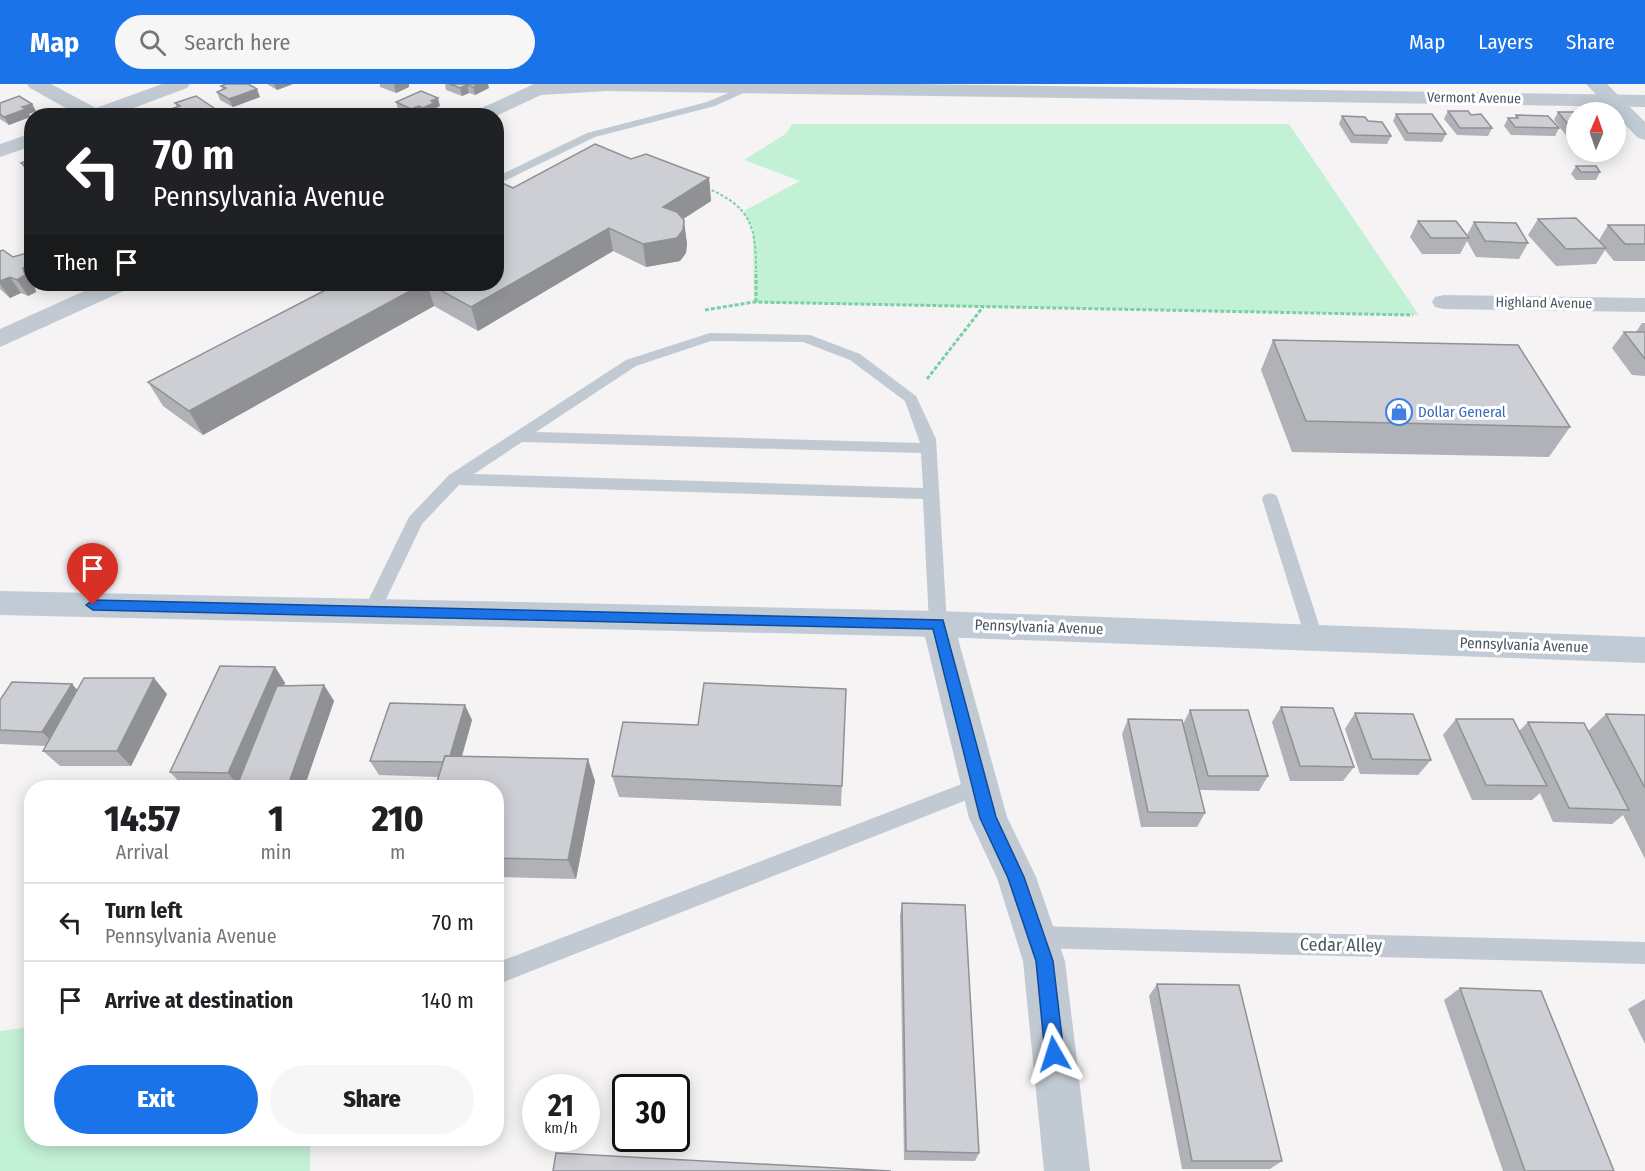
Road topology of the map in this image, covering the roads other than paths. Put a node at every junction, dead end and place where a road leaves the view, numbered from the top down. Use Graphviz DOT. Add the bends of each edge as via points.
graph roads {
  1 [pos="37,84"];
  2 [pos="180,84"];
  3 [pos="1596,84"];
  4 [pos="530,87"];
  5 [pos="748,87"];
  6 [pos="1612,100"];
  7 [pos="1645,101"];
  8 [pos="80,108"];
  9 [pos="113,108"];
  10 [pos="494,108"];
  11 [pos="1645,134"];
  12 [pos="24,142"];
  13 [pos="0,151"];
  14 [pos="504,178"];
  15 [pos="104,291"];
  16 [pos="1444,302"];
  17 [pos="1645,305"];
  18 [pos="0,339"];
  19 [pos="517,437"];
  20 [pos="928,448"];
  21 [pos="455,479"];
  22 [pos="931,494"];
  23 [pos="1270,499"];
  24 [pos="0,603"];
  25 [pos="372,611"];
  26 [pos="938,624"];
  27 [pos="1314,637"];
  28 [pos="1645,650"];
  29 [pos="980,786"];
  30 [pos="1037,937"];
  31 [pos="1645,952"];
  32 [pos="504,971"];
  33 [pos="1068,1171"];
  1 -- 8 [label="street"];
  2 -- 9 [label="street"];
  3 -- 6 [label="street"];
  4 -- 5 [label="street, Vermont Avenue"];
  4 -- 10 [label="street, Vermont Avenue"];
  5 -- 6 [label="street, Vermont Avenue"];
  5 -- 14 [label="lane" via="711,104 591,135"];
  6 -- 7 [label="street, Vermont Avenue"];
  6 -- 11 [label="street"];
  12 -- 13 [label="street"];
  15 -- 18 [label="street"];
  16 -- 17 [label="street, Highland Avenue"];
  19 -- 20 [label="lane"];
  19 -- 20 [label="lane" via="631,363 710,337 805,338 855,357 911,399"];
  19 -- 21 [label="lane"];
  20 -- 22 [label="lane"];
  21 -- 22 [label="lane"];
  21 -- 25 [label="lane" via="414,521"];
  22 -- 26 [label="lane"];
  23 -- 27 [label="lane"];
  24 -- 25 [label="street, Pennsylvania Avenue"];
  25 -- 26 [label="street, Pennsylvania Avenue"];
  26 -- 27 [label="street, Pennsylvania Avenue"];
  26 -- 29 [label="street"];
  27 -- 28 [label="street, Pennsylvania Avenue"];
  29 -- 30 [label="street" via="988,818 1016,877"];
  29 -- 32 [label="lane"];
  30 -- 31 [label="lane, Cedar Alley"];
  30 -- 33 [label="street" via="1044,961"];
}
